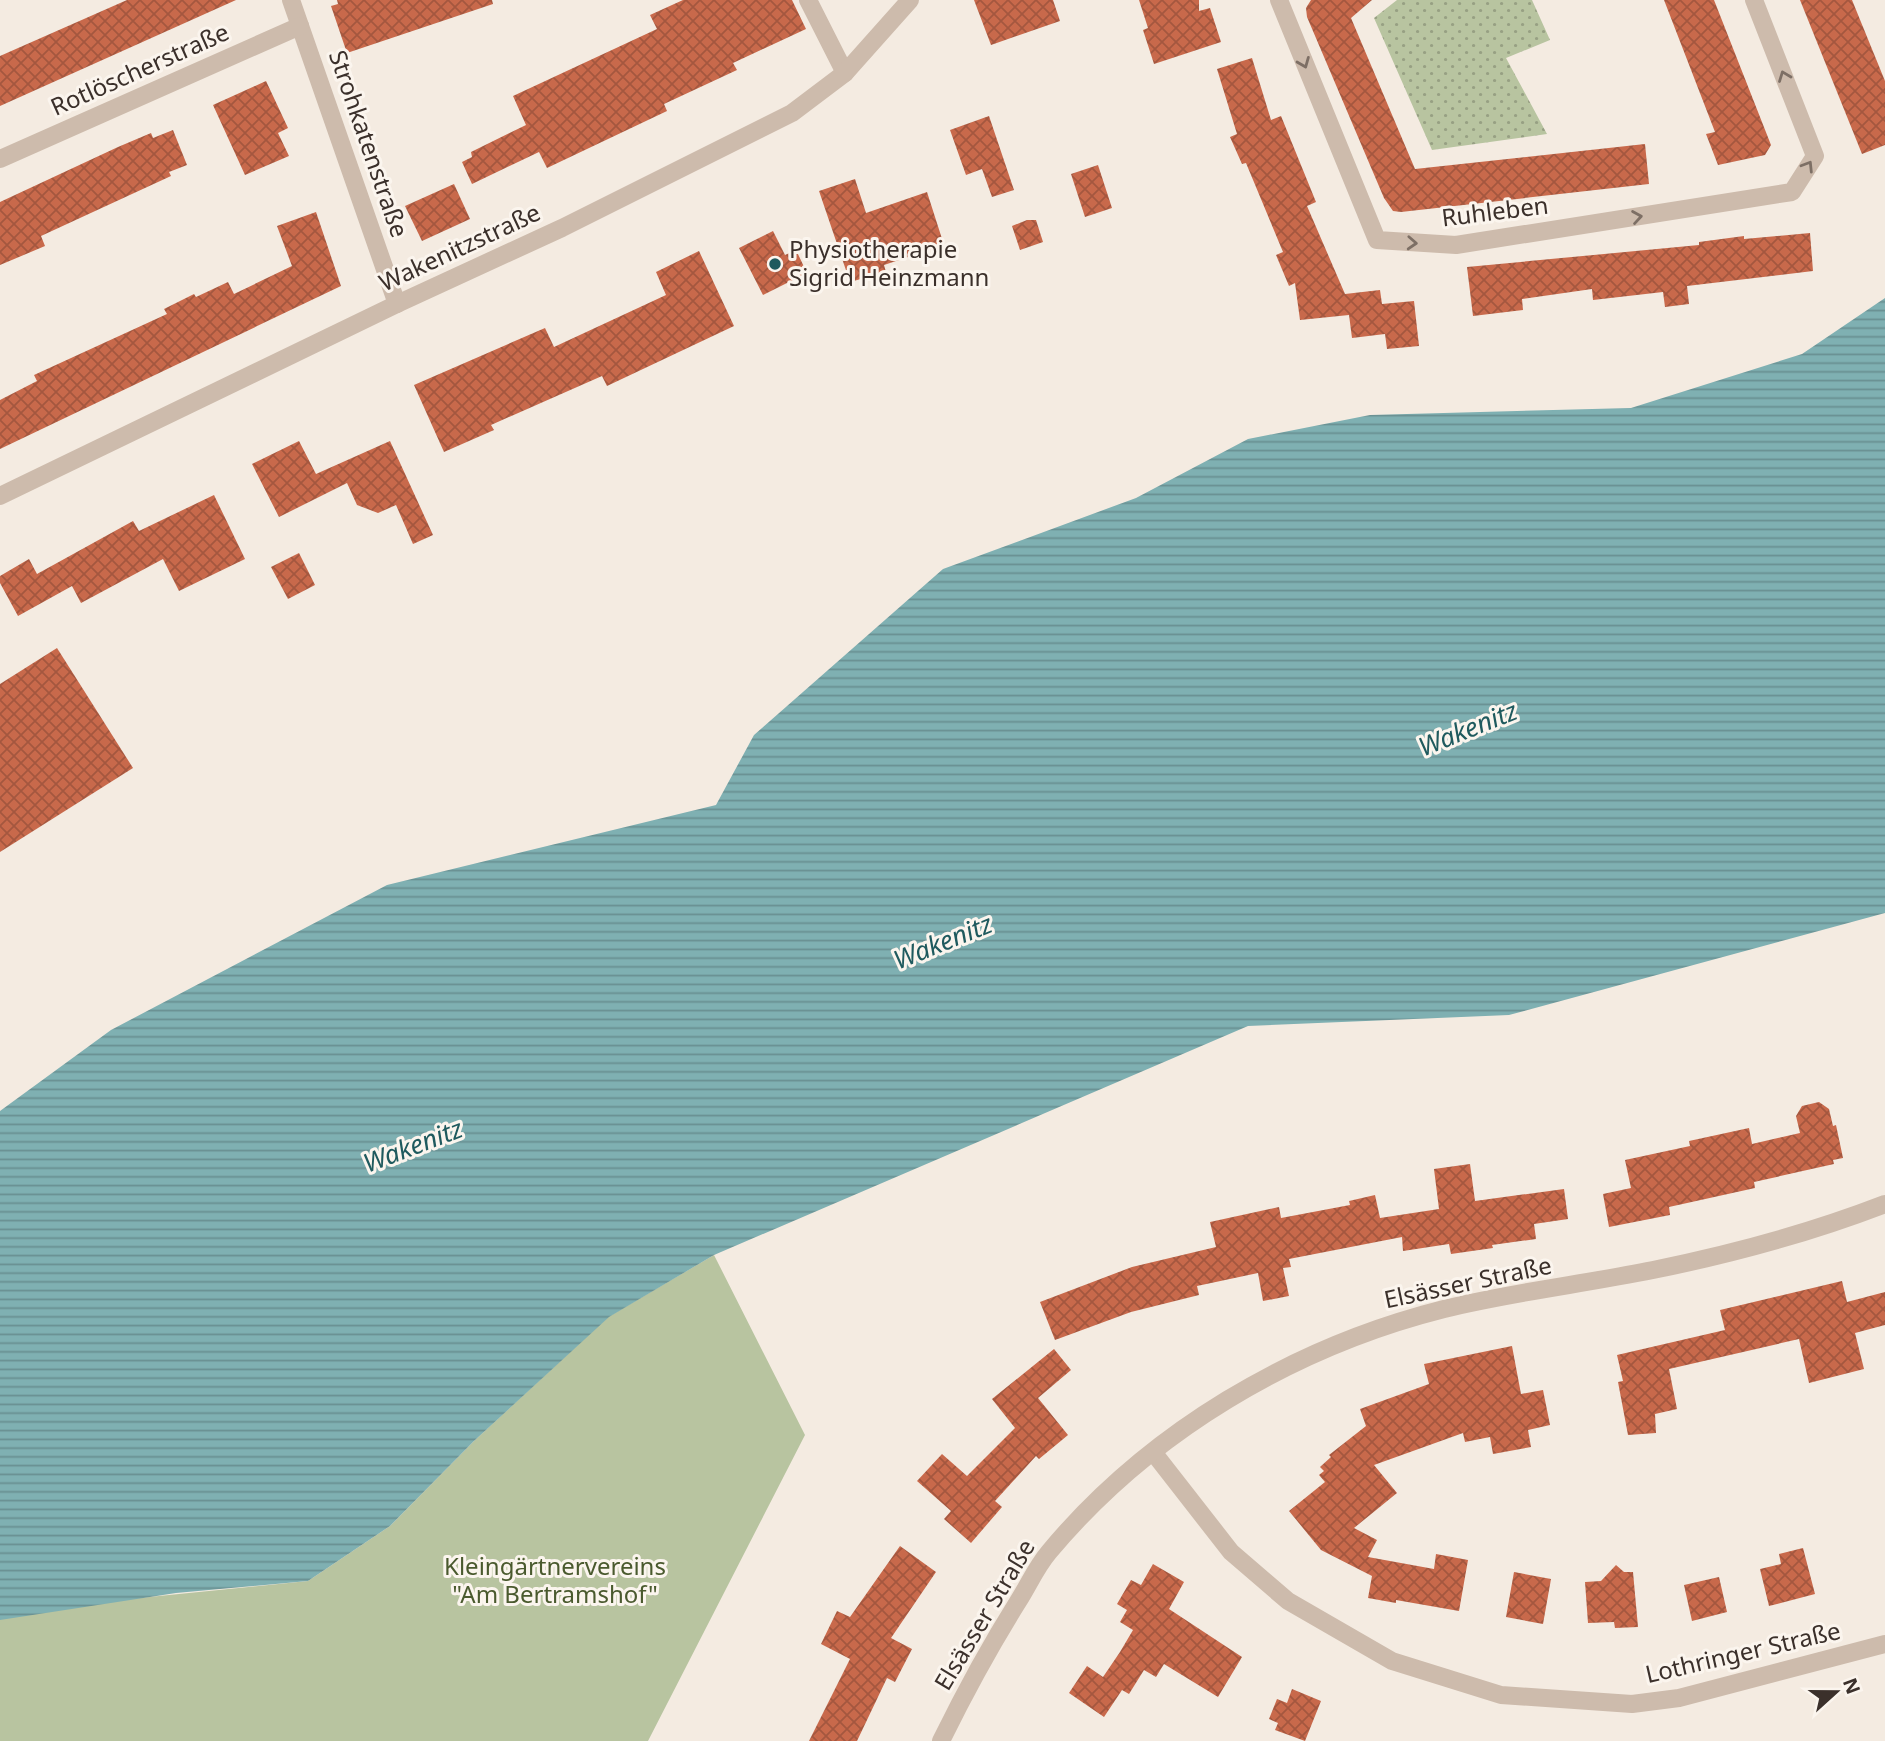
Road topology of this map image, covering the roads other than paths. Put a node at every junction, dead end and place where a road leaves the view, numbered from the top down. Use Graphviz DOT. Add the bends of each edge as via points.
graph roads {
  1 [pos="292,0"];
  2 [pos="808,0"];
  3 [pos="910,0"];
  4 [pos="1279,0"];
  5 [pos="1754,0"];
  6 [pos="300,26"];
  7 [pos="845,73"];
  8 [pos="0,159"];
  9 [pos="397,304"];
  10 [pos="0,496"];
  11 [pos="1885,1205"];
  12 [pos="1153,1452"];
  13 [pos="1885,1644"];
  14 [pos="941,1741"];
  1 -- 6 [label="street, Strohkatenstraße"];
  2 -- 7 [label="street"];
  3 -- 7 [label="street, Wakenitzstraße"];
  4 -- 5 [label="street, Ruhleben, one-way" via="1377,240 1456,245 1792,192 1815,156"];
  6 -- 8 [label="street, Rotlöscherstraße"];
  6 -- 9 [label="street, Strohkatenstraße"];
  7 -- 9 [label="street, Wakenitzstraße" via="792,113"];
  9 -- 10 [label="street, Wakenitzstraße"];
  11 -- 12 [label="street, Elsässer Straße" via="1753,1248 1446,1309 1379,1328 1248,1386"];
  12 -- 13 [label="street, Lothringer Straße" via="1231,1552 1288,1601 1392,1661 1501,1695 1632,1704 1679,1698"];
  12 -- 14 [label="street, Elsässer Straße" via="1103,1495 1048,1553 976,1669"];
}
